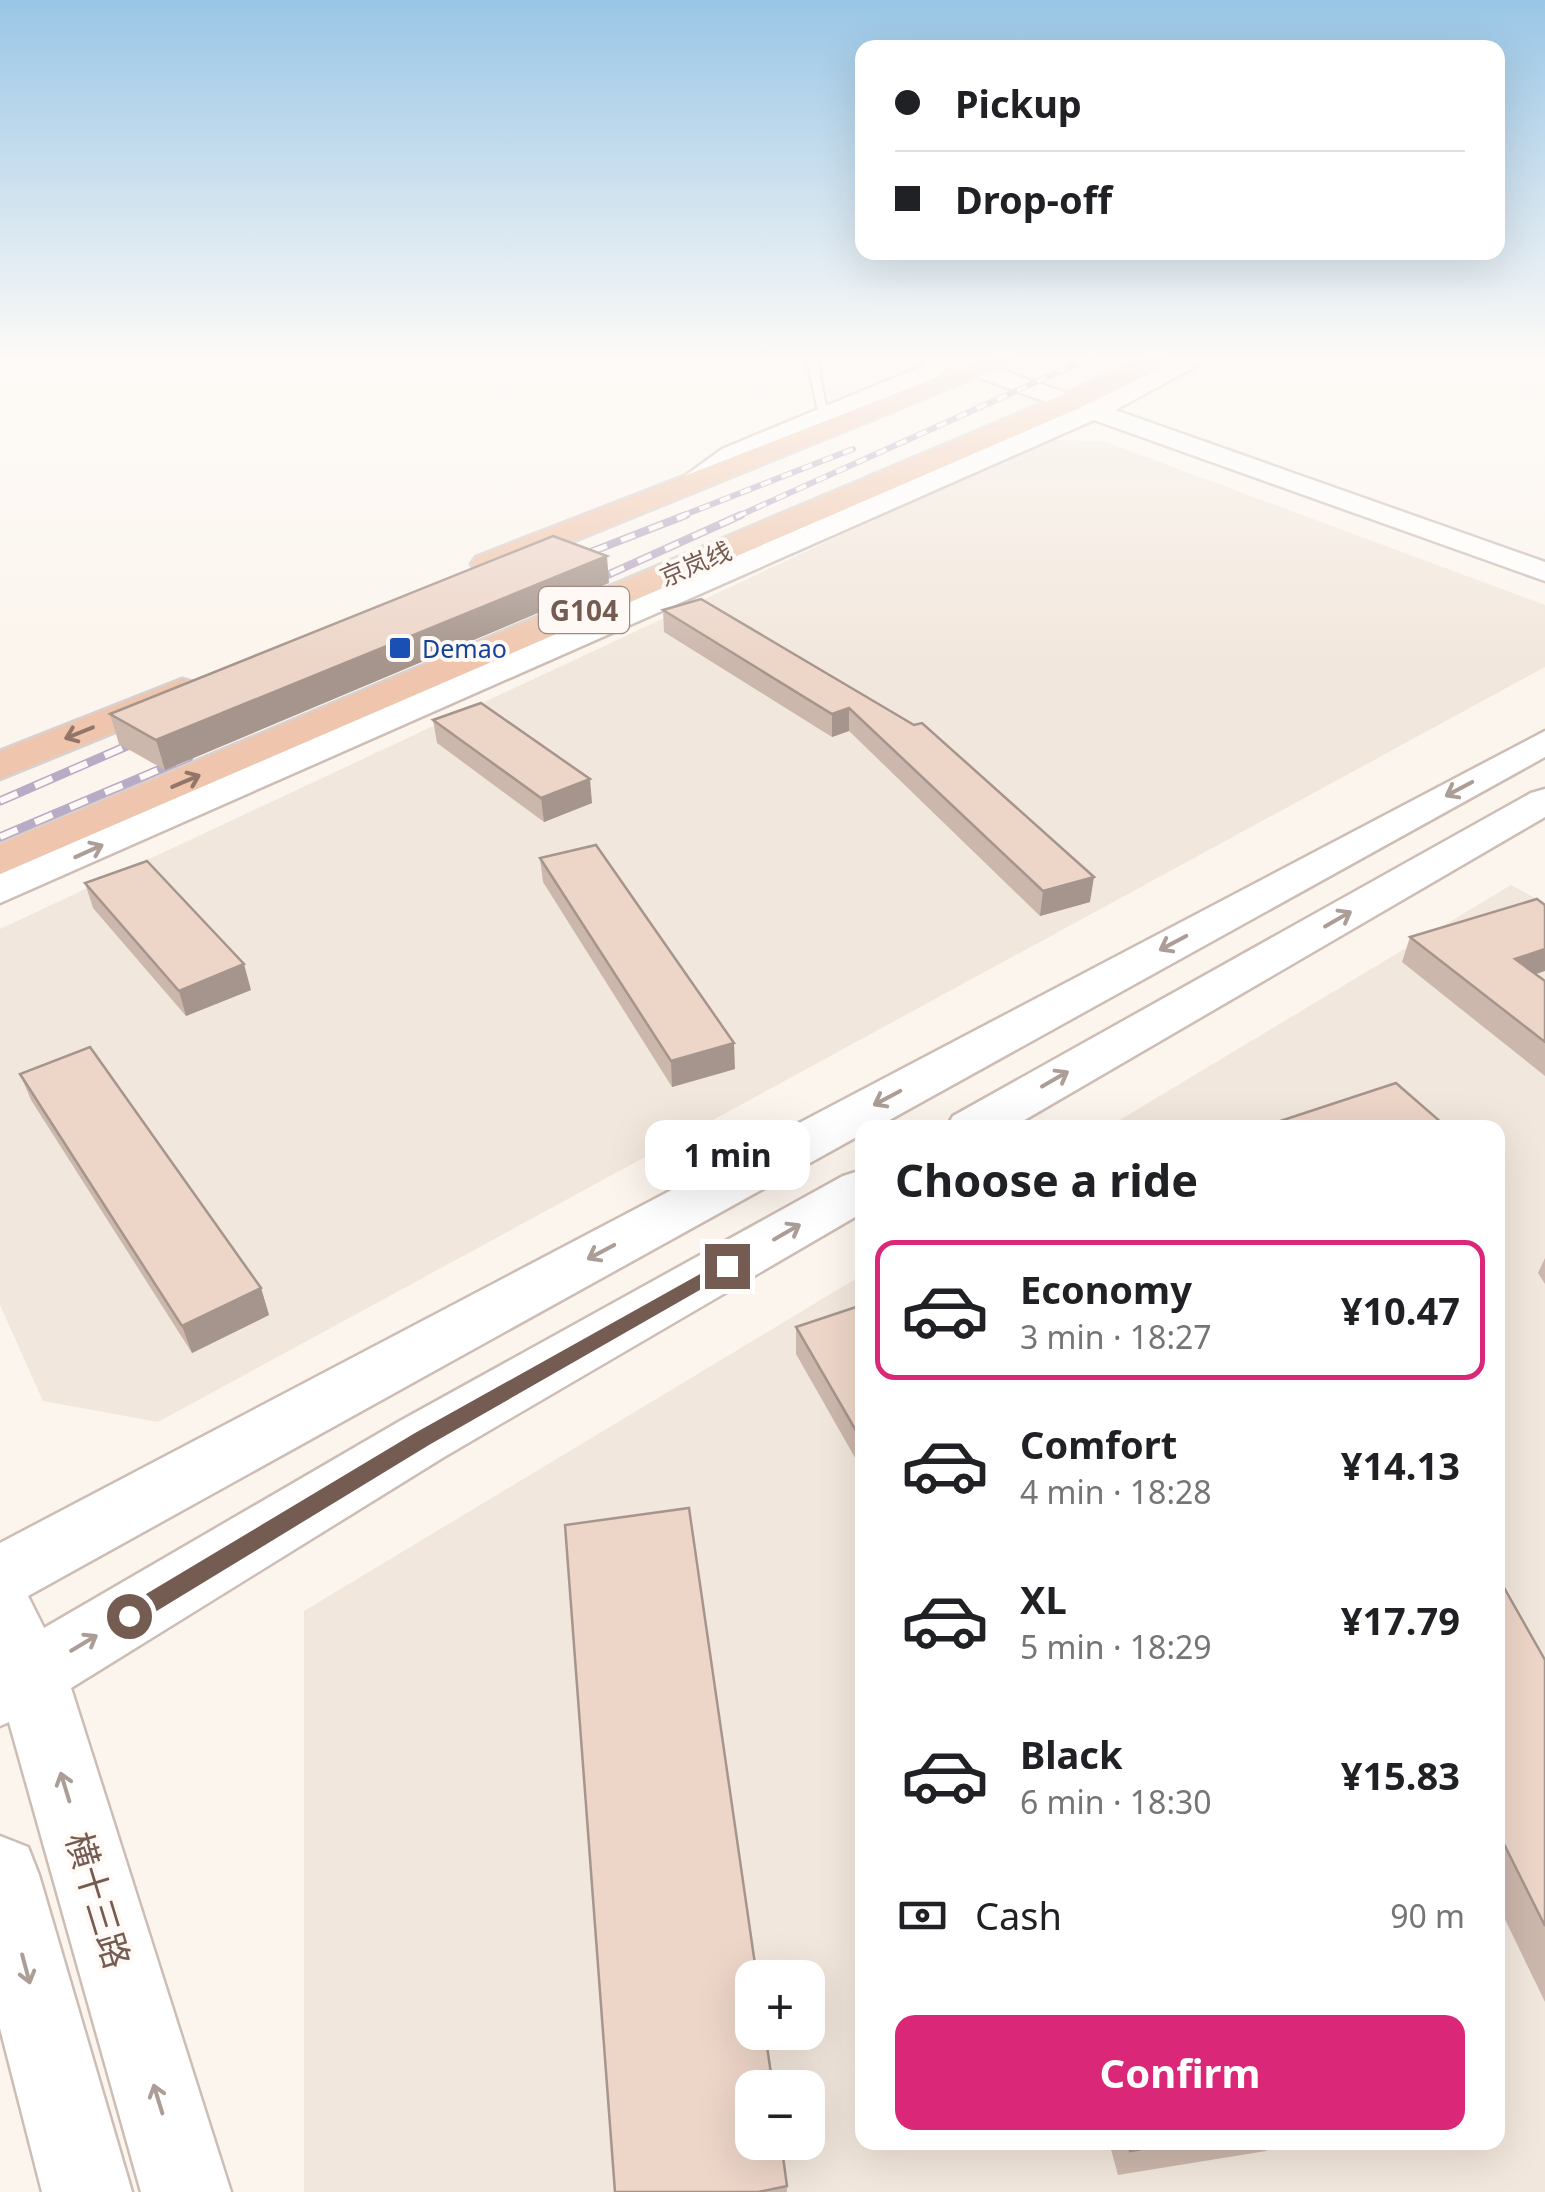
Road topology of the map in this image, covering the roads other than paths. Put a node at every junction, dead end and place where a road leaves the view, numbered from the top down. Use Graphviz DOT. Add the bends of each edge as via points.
graph roads {
  1 [pos="729,457"];
  2 [pos="755,457"];
  3 [pos="957,457"];
  4 [pos="966,457"];
  5 [pos="1247,457"];
  6 [pos="1269,457"];
  7 [pos="688,484"];
  8 [pos="1545,550"];
  9 [pos="1545,572"];
  10 [pos="461,576"];
  11 [pos="221,674"];
  12 [pos="1545,742"];
  13 [pos="0,766"];
  14 [pos="1545,801"];
  15 [pos="0,860"];
  16 [pos="0,890"];
  17 [pos="984,1120"];
  18 [pos="855,1193"];
  19 [pos="0,1577"];
  20 [pos="10,1660"];
  21 [pos="0,1876"];
  22 [pos="88,2192"];
  23 [pos="186,2192"];
  1 -- 7 [label="street"];
  2 -- 7 [label="highway, G104"];
  15 -- 3 [label="highway, 京岚线 / G104, one-way"];
  16 -- 4 [label="street, one-way"];
  5 -- 9 [label="street"];
  6 -- 8 [label="street"];
  7 -- 10 [label="highway, G104"];
  11 -- 13 [label="highway, one-way"];
  12 -- 19 [label="street, one-way"];
  17 -- 14 [label="street, one-way"];
  20 -- 18 [label="street, one-way" via="422,1439"];
  23 -- 20 [label="street, 横十三路, one-way"];
  21 -- 22 [label="street, one-way"];
}
